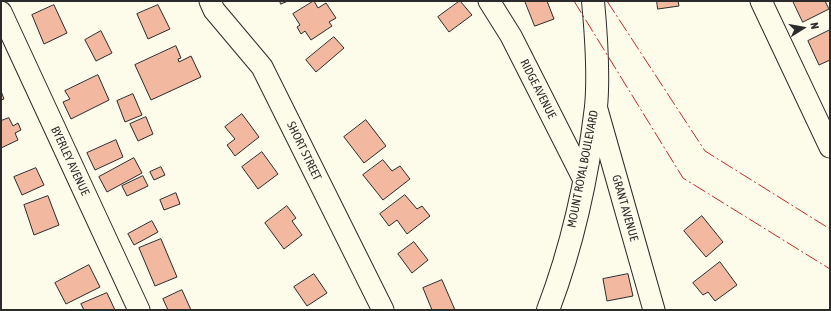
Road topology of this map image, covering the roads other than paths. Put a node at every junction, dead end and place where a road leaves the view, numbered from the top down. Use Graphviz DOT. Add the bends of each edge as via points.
graph roads {
  1 [pos="210,1"];
  2 [pos="489,1"];
  3 [pos="593,1"];
  4 [pos="761,1"];
  5 [pos="1,12"];
  6 [pos="596,106"];
  7 [pos="830,147"];
  8 [pos="584,180"];
  9 [pos="139,310"];
  10 [pos="382,310"];
  11 [pos="548,310"];
  12 [pos="654,310"];
  1 -- 10 [label="street, SHORT STREET" via="214,10 262,66"];
  2 -- 8 [label="street, RIDGE AVENUE" via="511,36"];
  3 -- 6 [label="main road, MOUNT ROYAL BOULEVARD" via="596,33"];
  4 -- 7 [label="street"];
  5 -- 9 [label="street, BYERLEY AVENUE"];
  6 -- 8 [label="main road, MOUNT ROYAL BOULEVARD"];
  6 -- 12 [label="street, GRANT AVENUE"];
  8 -- 11 [label="main road, MOUNT ROYAL BOULEVARD"];
}
